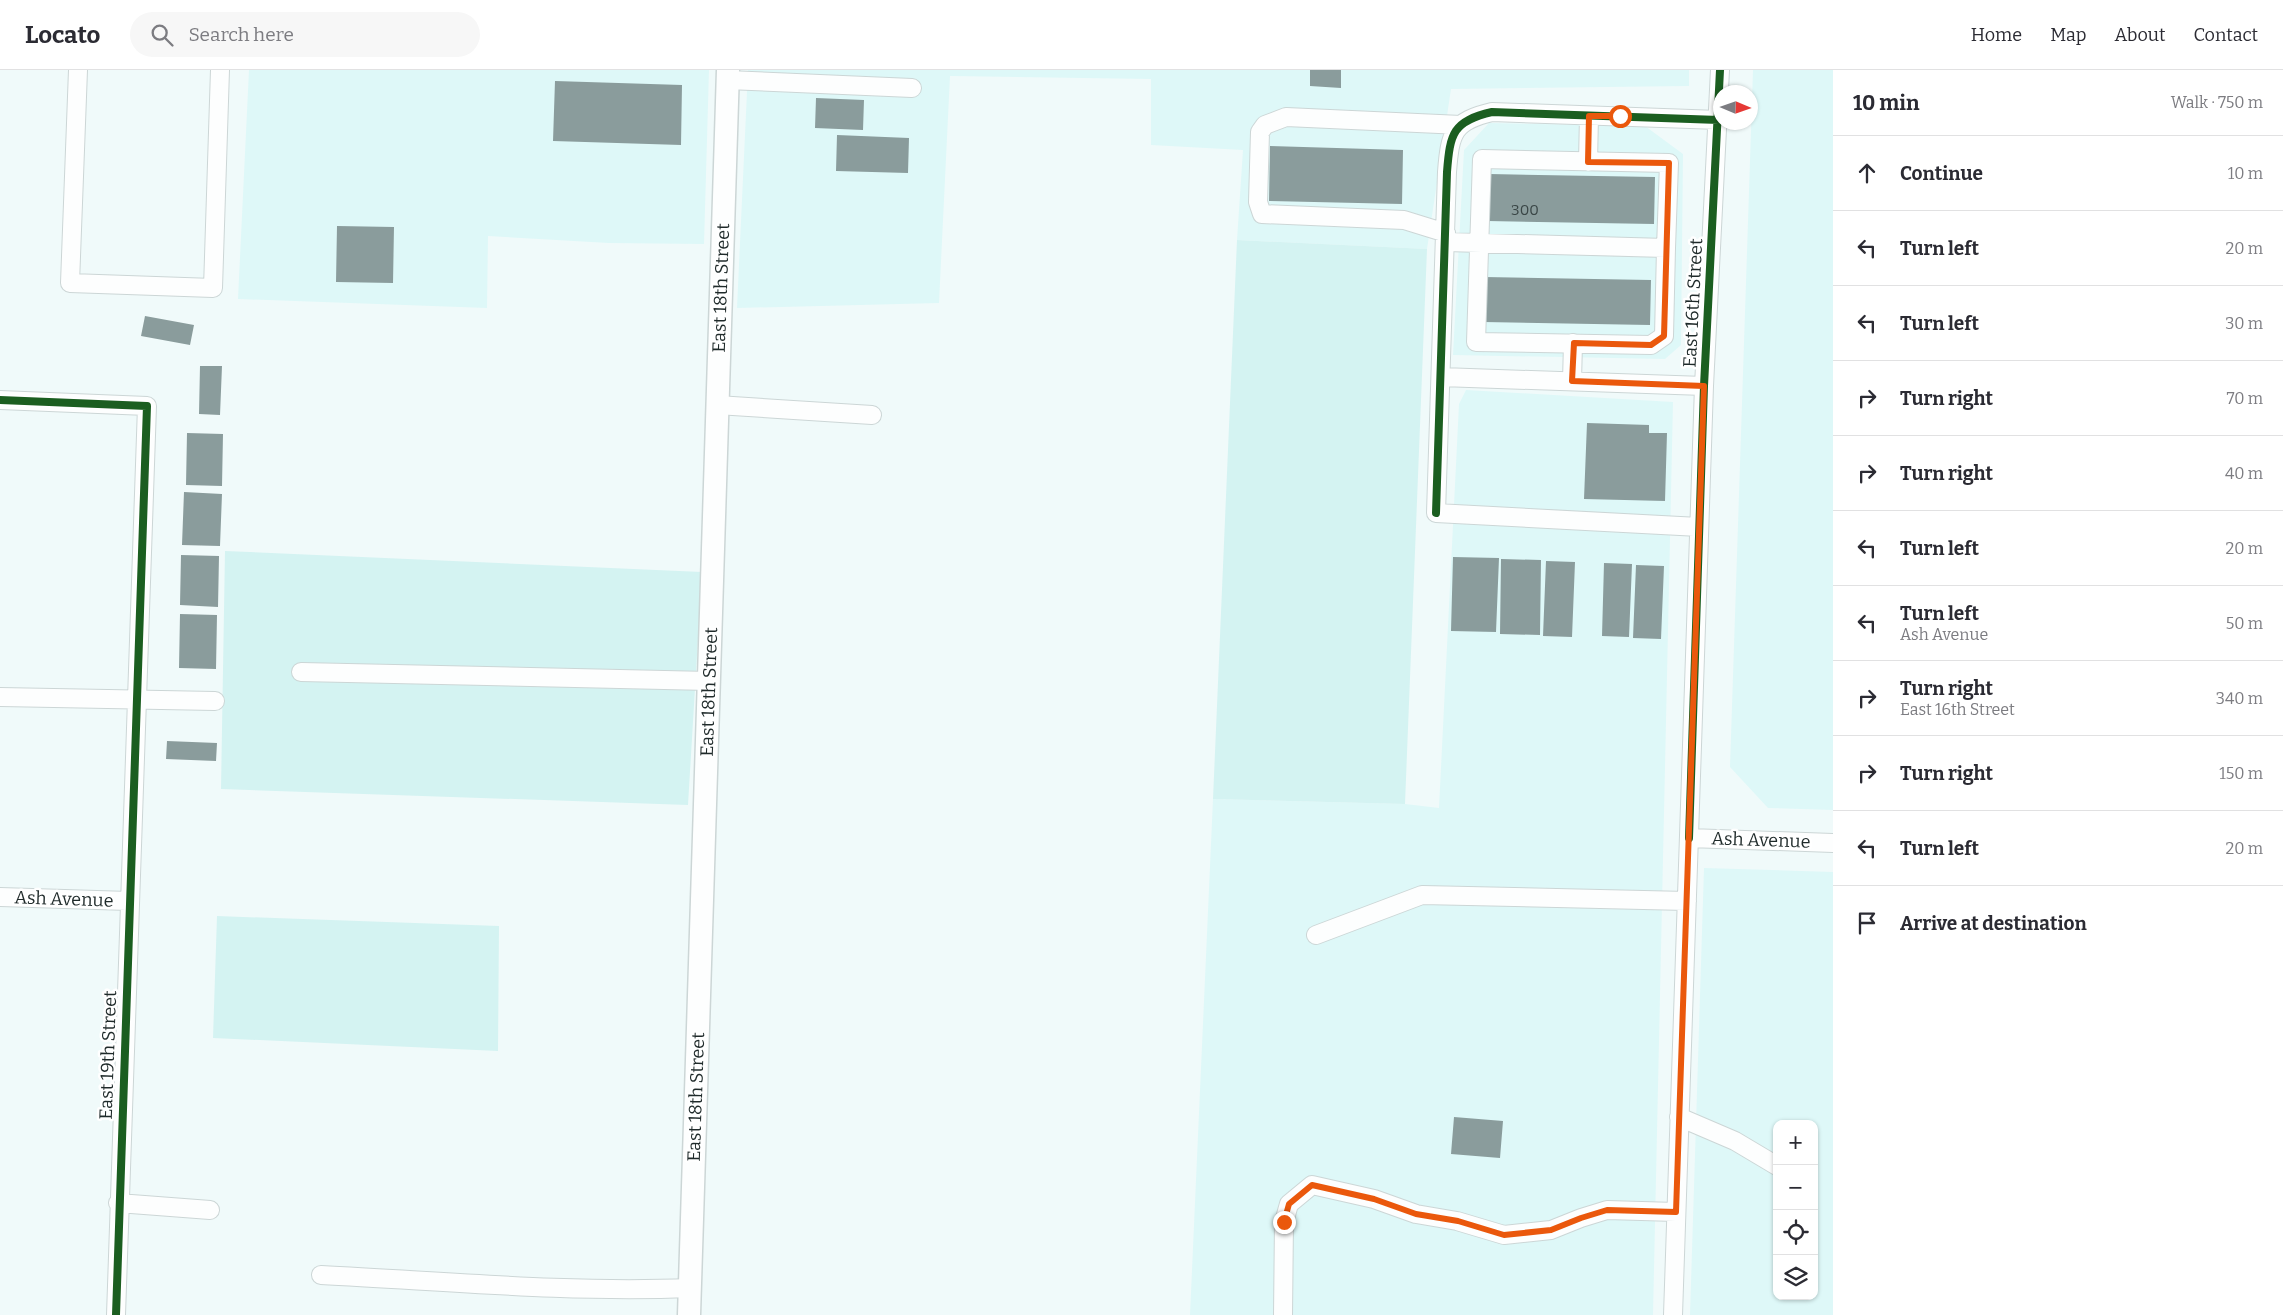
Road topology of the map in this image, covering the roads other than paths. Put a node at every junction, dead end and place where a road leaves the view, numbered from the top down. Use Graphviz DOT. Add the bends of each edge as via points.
graph roads {
  1 [pos="78,70"];
  2 [pos="220,70"];
  3 [pos="1720,70"];
  4 [pos="728,75"];
  5 [pos="1720,85"];
  6 [pos="912,88"];
  7 [pos="1589,116"];
  8 [pos="1713,120"];
  9 [pos="1461,125"];
  10 [pos="1718,130"];
  11 [pos="1588,162"];
  12 [pos="1446,238"];
  13 [pos="1479,243"];
  14 [pos="1666,248"];
  15 [pos="1574,343"];
  16 [pos="1441,377"];
  17 [pos="1572,381"];
  18 [pos="1704,386"];
  19 [pos="0,400"];
  20 [pos="717,405"];
  21 [pos="872,415"];
  22 [pos="1698,527"];
  23 [pos="301,672"];
  24 [pos="709,681"];
  25 [pos="0,697"];
  26 [pos="136,700"];
  27 [pos="215,701"];
  28 [pos="1689,838"];
  29 [pos="1833,843"];
  30 [pos="0,897"];
  31 [pos="129,901"];
  32 [pos="1686,901"];
  33 [pos="1316,935"];
  34 [pos="1679,1117"];
  35 [pos="1775,1165"];
  36 [pos="118,1203"];
  37 [pos="210,1210"];
  38 [pos="1676,1212"];
  39 [pos="321,1275"];
  40 [pos="690,1288"];
  41 [pos="116,1315"];
  42 [pos="689,1315"];
  43 [pos="1283,1315"];
  44 [pos="1673,1315"];
  1 -- 2 [label="street" via="70,283 213,288"];
  3 -- 5 [label="street, East 16th Street"];
  4 -- 6 [label="street"];
  4 -- 20 [label="main road, East 18th Street"];
  7 -- 8 [label="street"];
  7 -- 9 [label="street" via="1492,112 1470,117"];
  7 -- 11 [label="street"];
  9 -- 12 [label="street" via="1448,149"];
  9 -- 12 [label="street" via="1286,118 1265,125 1260,132 1258,202 1262,214 1404,220"];
  10 -- 18 [label="street, East 16th Street"];
  11 -- 13 [label="street" via="1482,159"];
  11 -- 14 [label="street" via="1669,163"];
  12 -- 13 [label="street"];
  12 -- 16 [label="street"];
  13 -- 14 [label="street"];
  13 -- 15 [label="street" via="1476,342"];
  14 -- 15 [label="street" via="1664,336 1651,345"];
  15 -- 17 [label="street"];
  16 -- 17 [label="street"];
  16 -- 22 [label="street" via="1436,513"];
  17 -- 18 [label="street"];
  18 -- 22 [label="street, East 16th Street"];
  19 -- 26 [label="street, East 19th Street" via="147,406"];
  20 -- 21 [label="street"];
  20 -- 24 [label="main road, East 18th Street"];
  22 -- 28 [label="street, East 16th Street"];
  23 -- 24 [label="street"];
  24 -- 40 [label="main road, East 18th Street"];
  25 -- 26 [label="street"];
  26 -- 27 [label="street"];
  26 -- 31 [label="street, East 19th Street"];
  28 -- 29 [label="street, Ash Avenue"];
  28 -- 32 [label="street, East 16th Street"];
  30 -- 31 [label="street, Ash Avenue"];
  31 -- 36 [label="street, East 19th Street"];
  32 -- 33 [label="street" via="1422,895"];
  32 -- 34 [label="street, East 16th Street"];
  34 -- 35 [label="street" via="1735,1141"];
  34 -- 38 [label="street, East 16th Street"];
  36 -- 37 [label="street"];
  36 -- 41 [label="street, East 19th Street"];
  38 -- 43 [label="street" via="1607,1210 1551,1230 1504,1235 1312,1185 1289,1204 1284,1222"];
  38 -- 44 [label="street, East 16th Street"];
  39 -- 40 [label="street" via="495,1285 643,1290"];
  40 -- 42 [label="main road, East 18th Street"];
}
